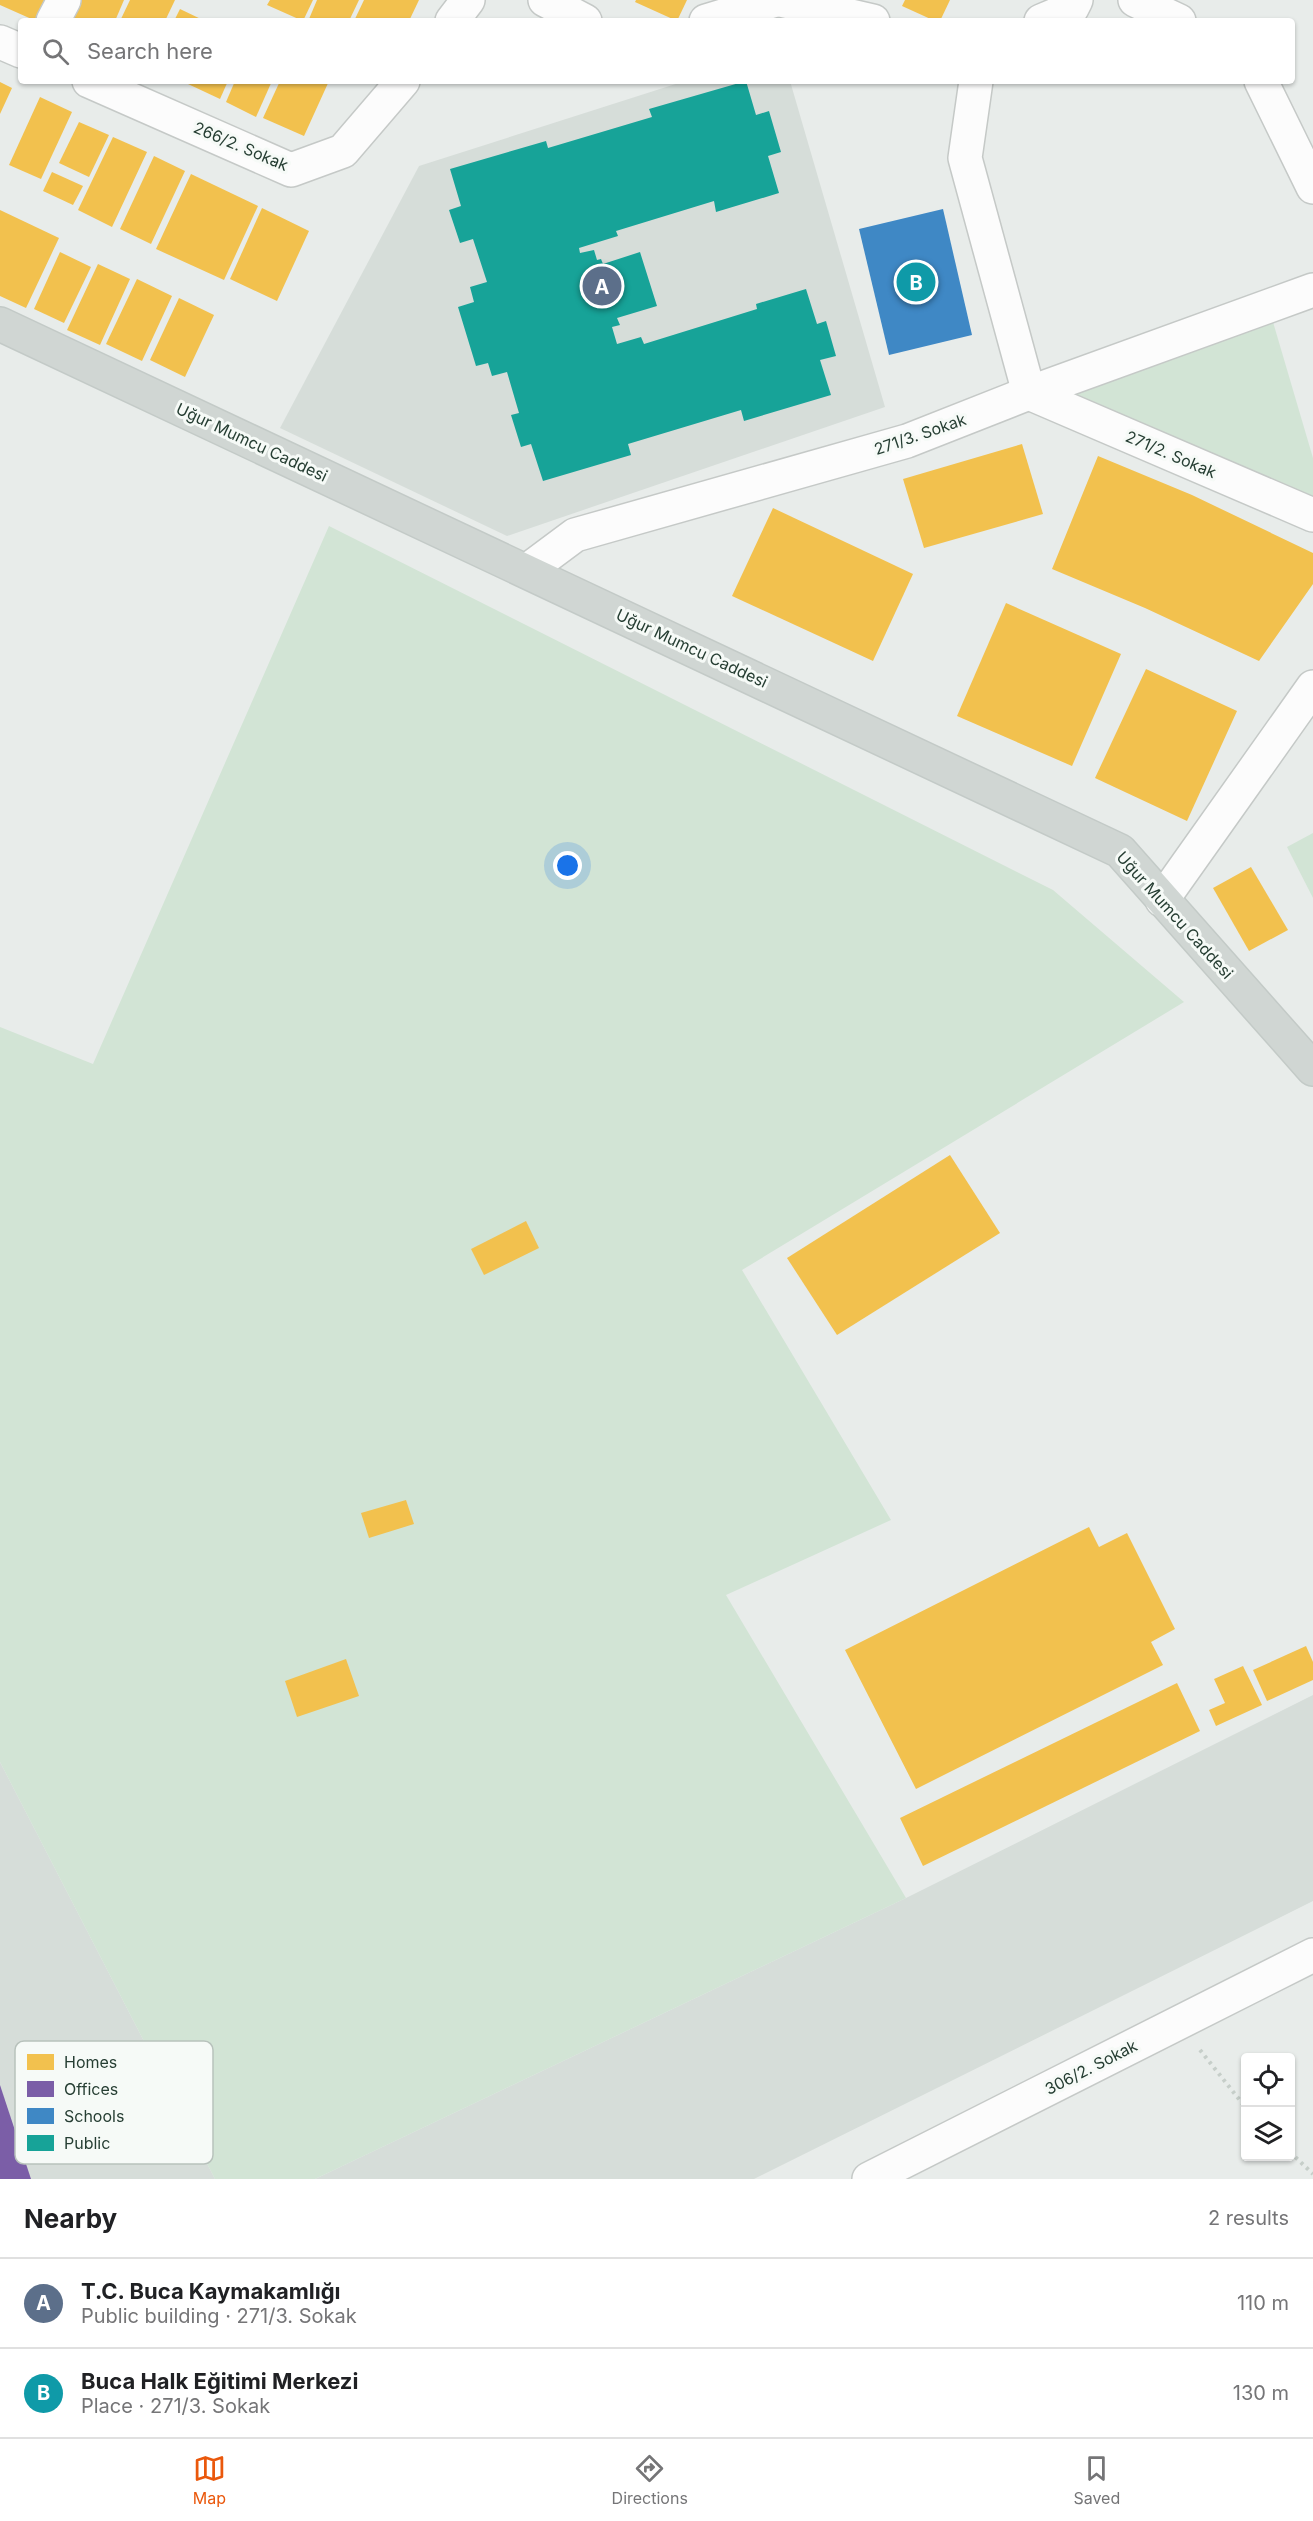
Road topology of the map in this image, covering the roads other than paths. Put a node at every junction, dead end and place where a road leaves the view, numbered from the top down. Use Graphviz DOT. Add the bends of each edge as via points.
graph roads {
  1 [pos="64,0"];
  2 [pos="468,0"];
  3 [pos="545,0"];
  4 [pos="778,0"];
  5 [pos="1076,0"];
  6 [pos="1135,0"];
  7 [pos="55,18"];
  8 [pos="454,18"];
  9 [pos="579,18"];
  10 [pos="716,18"];
  11 [pos="859,18"];
  12 [pos="1048,18"];
  13 [pos="1173,18"];
  14 [pos="0,42"];
  15 [pos="18,50"];
  16 [pos="96,84"];
  17 [pos="400,84"];
  18 [pos="976,84"];
  19 [pos="1262,84"];
  20 [pos="1313,187"];
  21 [pos="1313,290"];
  22 [pos="0,324"];
  23 [pos="1029,393"];
  24 [pos="1313,515"];
  25 [pos="528,570"];
  26 [pos="1313,687"];
  27 [pos="1162,900"];
  28 [pos="1313,1069"];
  29 [pos="1313,1955"];
  30 [pos="869,2179"];
  1 -- 7 [label="street"];
  2 -- 8 [label="street"];
  3 -- 9 [label="street"];
  4 -- 10 [label="street"];
  4 -- 11 [label="street"];
  5 -- 12 [label="street" via="1072,8"];
  6 -- 13 [label="street"];
  14 -- 15 [label="street"];
  16 -- 17 [label="street, 266/2. Sokak" via="291,170 343,151"];
  18 -- 23 [label="street" via="965,158"];
  19 -- 20 [label="street"];
  21 -- 23 [label="street, 271/3. Sokak"];
  22 -- 25 [label="main road, Uğur Mumcu Caddesi"];
  23 -- 24 [label="street, 271/2. Sokak"];
  23 -- 25 [label="street, 271/3. Sokak" via="907,441 575,535"];
  25 -- 27 [label="main road, Uğur Mumcu Caddesi" via="1120,851"];
  26 -- 27 [label="street"];
  27 -- 28 [label="main road, Uğur Mumcu Caddesi"];
  29 -- 30 [label="street, 306/2. Sokak"];
}
